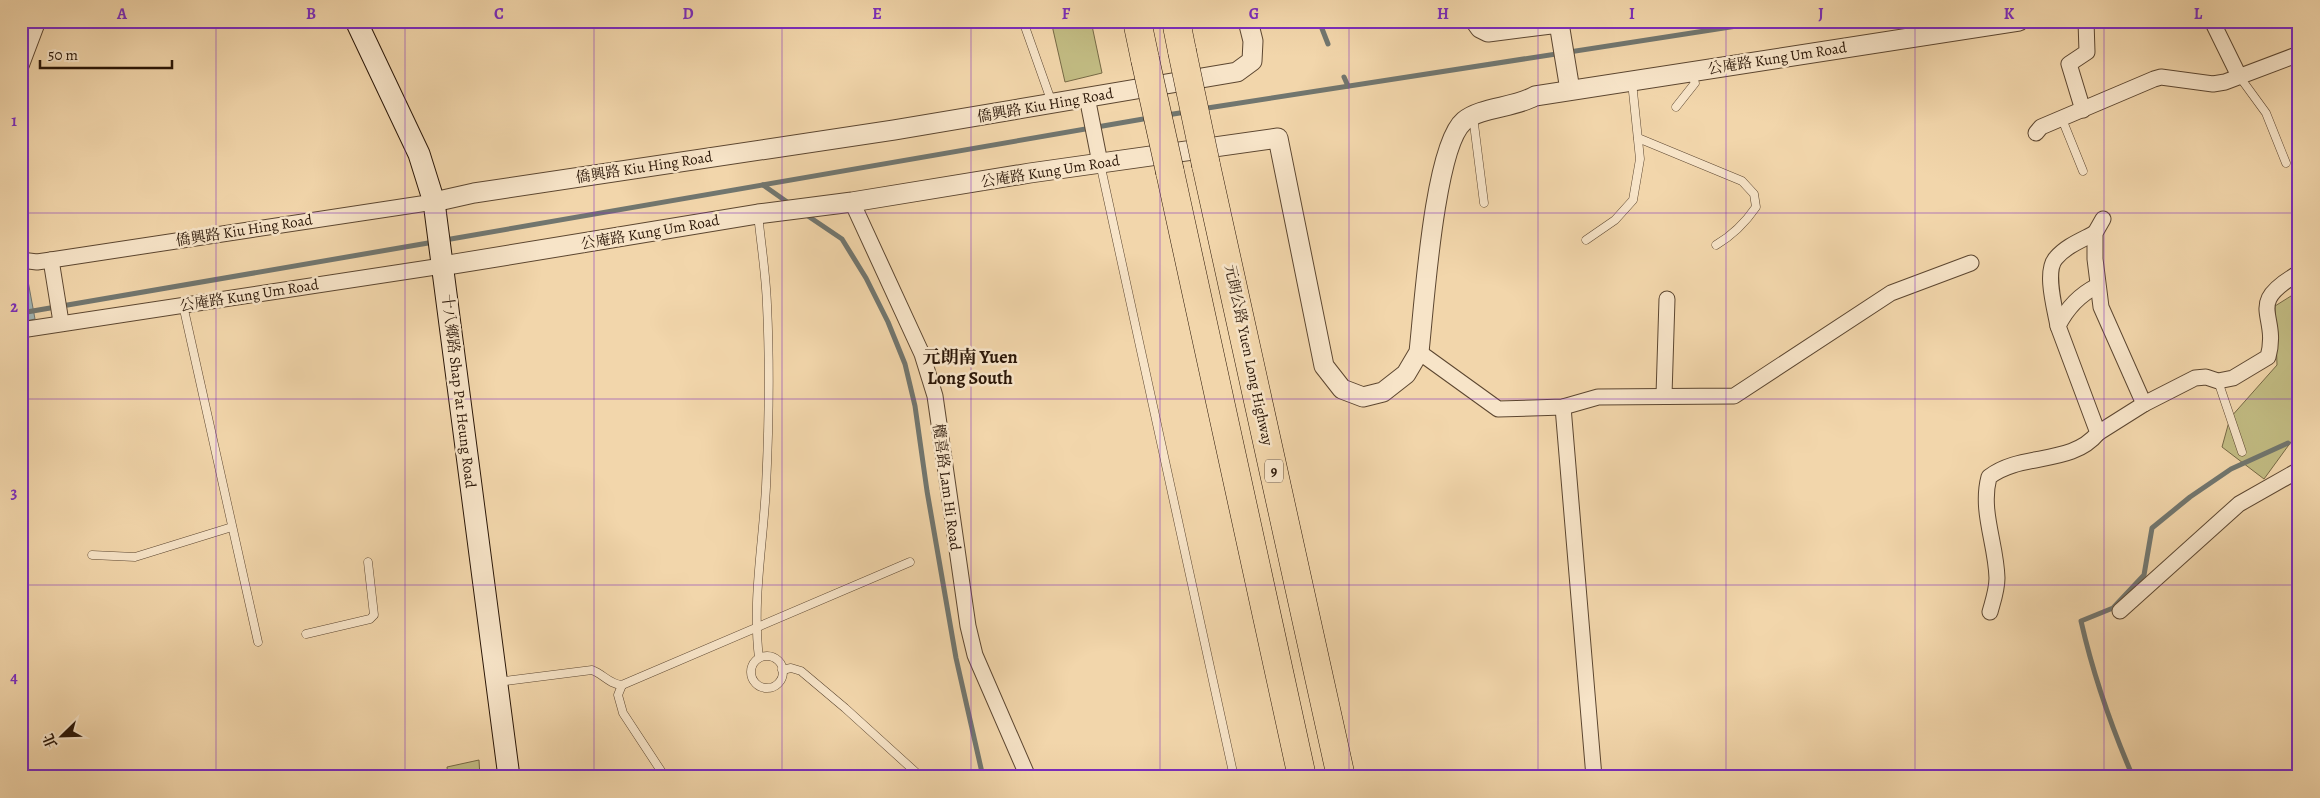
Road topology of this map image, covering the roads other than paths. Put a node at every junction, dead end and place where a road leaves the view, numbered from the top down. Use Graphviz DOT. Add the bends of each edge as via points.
graph roads {
  1 [pos="38,21"];
  2 [pos="356,21"];
  3 [pos="1024,21"];
  4 [pos="1137,21"];
  5 [pos="1176,21"];
  6 [pos="1248,21"];
  7 [pos="2019,21"];
  8 [pos="2086,21"];
  9 [pos="2212,21"];
  10 [pos="1564,22"];
  11 [pos="1482,27"];
  12 [pos="2299,54"];
  13 [pos="21,66"];
  14 [pos="1690,71"];
  15 [pos="2239,76"];
  16 [pos="1631,80"];
  17 [pos="1570,90"];
  18 [pos="1087,97"];
  19 [pos="1052,103"];
  20 [pos="1676,107"];
  21 [pos="2084,110"];
  22 [pos="1473,116"];
  23 [pos="2062,119"];
  24 [pos="2036,133"];
  25 [pos="1638,138"];
  26 [pos="2286,162"];
  27 [pos="1100,163"];
  28 [pos="2083,170"];
  29 [pos="852,202"];
  30 [pos="1484,203"];
  31 [pos="435,206"];
  32 [pos="766,213"];
  33 [pos="2103,219"];
  34 [pos="2095,233"];
  35 [pos="1586,240"];
  36 [pos="1716,245"];
  37 [pos="442,257"];
  38 [pos="21,260"];
  39 [pos="51,260"];
  40 [pos="1971,263"];
  41 [pos="2299,273"];
  42 [pos="2097,286"];
  43 [pos="1667,299"];
  44 [pos="183,305"];
  45 [pos="61,322"];
  46 [pos="2058,326"];
  47 [pos="21,330"];
  48 [pos="1419,352"];
  49 [pos="2218,381"];
  50 [pos="1664,395"];
  51 [pos="2144,404"];
  52 [pos="1563,407"];
  53 [pos="2098,433"];
  54 [pos="2242,452"];
  55 [pos="2299,470"];
  56 [pos="232,527"];
  57 [pos="92,556"];
  58 [pos="368,562"];
  59 [pos="910,562"];
  60 [pos="2120,611"];
  61 [pos="1990,612"];
  62 [pos="755,628"];
  63 [pos="306,634"];
  64 [pos="258,642"];
  65 [pos="759,658"];
  66 [pos="782,670"];
  67 [pos="496,682"];
  68 [pos="622,685"];
  69 [pos="508,777"];
  70 [pos="665,777"];
  71 [pos="921,777"];
  72 [pos="1028,777"];
  73 [pos="1234,777"];
  74 [pos="1302,777"];
  75 [pos="1341,777"];
  76 [pos="1594,777"];
  1 -- 13 [label="street"];
  2 -- 31 [label="main road, 十八鄉路 Shap Pat Heung Road" via="419,154"];
  3 -- 19 [label="lane"];
  4 -- 74 [label="highway, bridge"];
  5 -- 75 [label="highway, 元朗公路 Yuen Long Highway / 9, bridge"];
  6 -- 18 [label="street, 僑興路 Kiu Hing Road" via="1253,41 1252,61 1237,72"];
  7 -- 14 [label="street, 公庵路 Kung Um Road"];
  8 -- 21 [label="street" via="2088,52 2069,64"];
  9 -- 15 [label="street"];
  10 -- 11 [label="street"];
  10 -- 17 [label="street"];
  12 -- 15 [label="street"];
  14 -- 16 [label="street, 公庵路 Kung Um Road"];
  14 -- 20 [label="lane" via="1695,84"];
  15 -- 21 [label="street" via="2213,84 2154,78"];
  15 -- 26 [label="lane" via="2266,113"];
  16 -- 17 [label="street, 公庵路 Kung Um Road"];
  16 -- 25 [label="lane"];
  17 -- 22 [label="street, 公庵路 Kung Um Road" via="1535,96 1522,103"];
  18 -- 19 [label="street, 僑興路 Kiu Hing Road"];
  18 -- 27 [label="street"];
  19 -- 31 [label="street, 僑興路 Kiu Hing Road" via="884,132 474,193"];
  21 -- 23 [label="street"];
  22 -- 30 [label="lane"];
  22 -- 48 [label="street" via="1462,122 1454,134 1436,195"];
  23 -- 24 [label="street" via="2041,127"];
  23 -- 28 [label="lane"];
  25 -- 35 [label="lane" via="1640,159 1633,200 1615,220"];
  25 -- 36 [label="lane" via="1742,181 1754,194 1756,207 1746,222"];
  27 -- 29 [label="street, 公庵路 Kung Um Road"];
  27 -- 48 [label="street, 公庵路 Kung Um Road" via="1278,138 1324,366 1342,389 1363,397 1383,392 1406,374"];
  27 -- 73 [label="lane"];
  29 -- 32 [label="street, 公庵路 Kung Um Road"];
  29 -- 72 [label="street, 欖喜路 Lam Hi Road" via="922,354 935,396 968,626 976,655"];
  31 -- 37 [label="main road, 十八鄉路 Shap Pat Heung Road"];
  31 -- 39 [label="street, 僑興路 Kiu Hing Road"];
  32 -- 37 [label="street, 公庵路 Kung Um Road"];
  32 -- 62 [label="lane" via="770,403"];
  33 -- 34 [label="street"];
  34 -- 42 [label="street"];
  34 -- 46 [label="street" via="2054,259 2050,275"];
  37 -- 44 [label="street, 公庵路 Kung Um Road"];
  37 -- 67 [label="main road, 十八鄉路 Shap Pat Heung Road"];
  38 -- 39 [label="street, 僑興路 Kiu Hing Road"];
  39 -- 45 [label="street"];
  40 -- 50 [label="street" via="1891,293 1734,396"];
  41 -- 49 [label="street" via="2280,284 2269,296 2267,312 2271,346 2268,357 2242,374"];
  42 -- 46 [label="street" via="2085,292 2071,306"];
  42 -- 51 [label="street" via="2101,307"];
  43 -- 50 [label="street"];
  44 -- 45 [label="street, 公庵路 Kung Um Road"];
  44 -- 56 [label="lane"];
  45 -- 47 [label="street, 公庵路 Kung Um Road"];
  46 -- 53 [label="street"];
  48 -- 52 [label="street" via="1498,409"];
  49 -- 51 [label="street" via="2195,378"];
  49 -- 54 [label="lane"];
  50 -- 52 [label="street" via="1598,397"];
  51 -- 53 [label="street"];
  52 -- 76 [label="street"];
  53 -- 61 [label="street" via="2078,450 2004,468 1989,477 1986,505 1997,577"];
  55 -- 60 [label="street" via="2239,504"];
  56 -- 57 [label="lane" via="135,556"];
  56 -- 64 [label="lane"];
  58 -- 63 [label="lane" via="374,614 370,619"];
  59 -- 62 [label="lane"];
  62 -- 65 [label="lane"];
  62 -- 68 [label="lane"];
  65 -- 66 [label="lane" via="774,658"];
  65 -- 66 [label="lane" via="750,671 762,688 772,687 780,680"];
  66 -- 71 [label="lane" via="792,668 800,671 818,684"];
  67 -- 68 [label="lane" via="592,670 614,685"];
  67 -- 69 [label="main road, 十八鄉路 Shap Pat Heung Road"];
  68 -- 70 [label="lane" via="619,704 623,713"];
}
